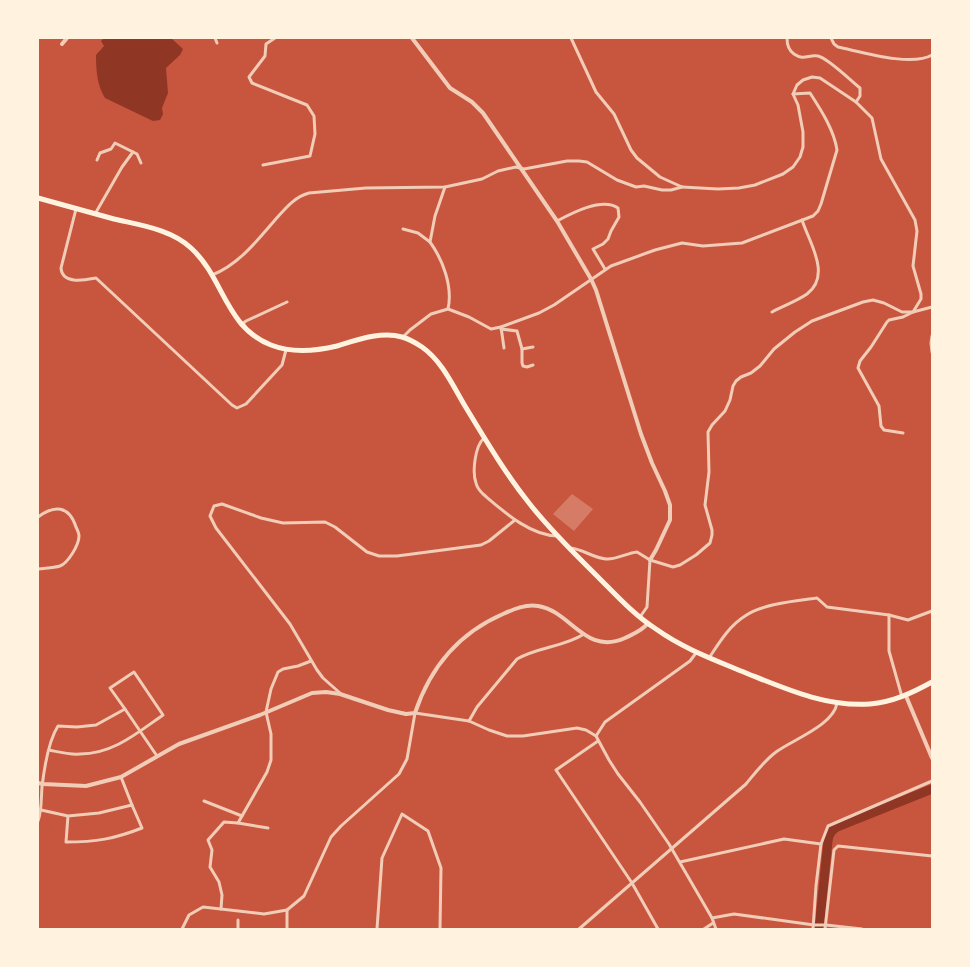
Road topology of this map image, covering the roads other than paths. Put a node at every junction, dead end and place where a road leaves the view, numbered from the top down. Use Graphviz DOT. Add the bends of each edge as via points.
graph roads {
  1 [pos="67,38"];
  2 [pos="215,38"];
  3 [pos="275,38"];
  4 [pos="412,38"];
  5 [pos="571,38"];
  6 [pos="787,38"];
  7 [pos="831,38"];
  8 [pos="218,43"];
  9 [pos="62,44"];
  10 [pos="932,54"];
  11 [pos="793,94"];
  12 [pos="856,102"];
  13 [pos="134,152"];
  14 [pos="97,160"];
  15 [pos="141,162"];
  16 [pos="263,165"];
  17 [pos="520,168"];
  18 [pos="445,187"];
  19 [pos="682,187"];
  20 [pos="38,198"];
  21 [pos="76,209"];
  22 [pos="95,214"];
  23 [pos="802,220"];
  24 [pos="557,221"];
  25 [pos="403,229"];
  26 [pos="430,242"];
  27 [pos="605,270"];
  28 [pos="212,275"];
  29 [pos="591,279"];
  30 [pos="287,302"];
  31 [pos="932,307"];
  32 [pos="448,309"];
  33 [pos="772,312"];
  34 [pos="913,312"];
  35 [pos="241,325"];
  36 [pos="501,328"];
  37 [pos="932,336"];
  38 [pos="403,337"];
  39 [pos="533,347"];
  40 [pos="504,348"];
  41 [pos="522,349"];
  42 [pos="286,350"];
  43 [pos="932,352"];
  44 [pos="533,365"];
  45 [pos="903,433"];
  46 [pos="484,438"];
  47 [pos="38,517"];
  48 [pos="515,520"];
  49 [pos="558,536"];
  50 [pos="570,548"];
  51 [pos="650,560"];
  52 [pos="38,569"];
  53 [pos="932,612"];
  54 [pos="889,615"];
  55 [pos="640,617"];
  56 [pos="648,623"];
  57 [pos="584,634"];
  58 [pos="696,653"];
  59 [pos="709,658"];
  60 [pos="311,661"];
  61 [pos="932,682"];
  62 [pos="340,694"];
  63 [pos="904,696"];
  64 [pos="837,703"];
  65 [pos="125,709"];
  66 [pos="266,712"];
  67 [pos="415,713"];
  68 [pos="469,721"];
  69 [pos="140,731"];
  70 [pos="596,736"];
  71 [pos="598,741"];
  72 [pos="49,750"];
  73 [pos="157,756"];
  74 [pos="932,758"];
  75 [pos="121,777"];
  76 [pos="932,781"];
  77 [pos="40,784"];
  78 [pos="204,802"];
  79 [pos="132,805"];
  80 [pos="40,811"];
  81 [pos="68,816"];
  82 [pos="242,816"];
  83 [pos="38,821"];
  84 [pos="238,823"];
  85 [pos="268,828"];
  86 [pos="821,844"];
  87 [pos="672,848"];
  88 [pos="932,856"];
  89 [pos="680,862"];
  90 [pos="632,883"];
  91 [pos="221,909"];
  92 [pos="287,910"];
  93 [pos="712,918"];
  94 [pos="238,920"];
  95 [pos="713,923"];
  96 [pos="814,926"];
  97 [pos="824,926"];
  98 [pos="182,929"];
  99 [pos="238,929"];
  100 [pos="287,929"];
  101 [pos="377,929"];
  102 [pos="440,929"];
  103 [pos="579,929"];
  104 [pos="658,929"];
  105 [pos="704,929"];
  106 [pos="716,929"];
  107 [pos="862,929"];
  1 -- 9 [label="street"];
  2 -- 8 [label="street"];
  3 -- 16 [label="street" via="266,44 265,56 249,77 252,83 307,105 314,116 315,134 310,156"];
  4 -- 17 [label="street" via="450,88 472,102 483,113"];
  5 -- 19 [label="street" via="596,92 614,114 631,150 660,177"];
  6 -- 12 [label="street" via="788,46 793,53 802,58 818,56 828,61 860,88 860,96"];
  7 -- 10 [label="street" via="838,47 891,58 924,58"];
  11 -- 12 [label="street" via="803,80 816,77"];
  11 -- 19 [label="street" via="798,105 803,147 800,158 793,167 783,174 739,188"];
  11 -- 23 [label="street" via="810,93 836,141 838,150 818,211"];
  12 -- 34 [label="street" via="872,118 881,159 915,220 917,231 913,266 921,294 919,305"];
  13 -- 14 [label="street" via="115,143 111,149 102,151"];
  13 -- 15 [label="street"];
  13 -- 22 [label="street" via="122,167"];
  17 -- 18 [label="street" via="498,171 482,179"];
  17 -- 19 [label="street" via="568,161 587,162 616,180 636,187 671,190"];
  17 -- 24 [label="street"];
  18 -- 26 [label="street" via="435,216"];
  18 -- 28 [label="street" via="366,188 302,195 289,205 243,256"];
  20 -- 21 [label="main road"];
  21 -- 22 [label="main road"];
  21 -- 42 [label="street" via="60,268 64,276 81,281 96,278 236,408 246,404 282,365"];
  22 -- 28 [label="main road" via="175,237 197,254"];
  23 -- 27 [label="street" via="742,243 668,245"];
  23 -- 33 [label="street" via="818,263 816,282 808,293"];
  24 -- 27 [label="street" via="590,207 611,204 618,208 619,216 608,239 593,249"];
  24 -- 29 [label="street"];
  25 -- 26 [label="street" via="418,233"];
  26 -- 32 [label="street" via="444,270 450,295"];
  27 -- 29 [label="street"];
  28 -- 35 [label="main road"];
  29 -- 36 [label="street" via="554,305"];
  29 -- 51 [label="street" via="641,434 670,505 670,520"];
  30 -- 35 [label="street" via="246,320"];
  31 -- 34 [label="street"];
  32 -- 36 [label="street" via="491,329"];
  32 -- 38 [label="street" via="431,314"];
  34 -- 45 [label="street" via="889,320 858,364 879,406 881,426 884,430"];
  34 -- 51 [label="street" via="902,312 873,300 812,321 774,349 760,366 736,381 725,411 708,432 709,472 705,505 712,530 710,543 696,555 673,567"];
  35 -- 42 [label="main road" via="264,343"];
  36 -- 40 [label="street"];
  36 -- 41 [label="street" via="517,331"];
  37 -- 43 [label="street"];
  38 -- 42 [label="main road" via="383,336 315,349"];
  38 -- 46 [label="main road" via="426,350 441,367"];
  39 -- 41 [label="street"];
  41 -- 44 [label="street" via="523,366"];
  46 -- 48 [label="street" via="480,442 474,462 476,483 483,494"];
  46 -- 49 [label="main road" via="529,503"];
  47 -- 52 [label="street" via="54,509 64,510 70,514 79,536 73,553 64,564"];
  48 -- 49 [label="street" via="545,534"];
  48 -- 60 [label="street" via="481,545 382,556 367,552 325,522 283,524 222,504 214,506 210,516 216,528 290,624"];
  49 -- 50 [label="main road"];
  50 -- 51 [label="street" via="609,559 637,552"];
  50 -- 55 [label="main road"];
  51 -- 55 [label="street" via="647,607"];
  53 -- 54 [label="street" via="908,620"];
  54 -- 59 [label="street" via="827,607 816,598 771,605 745,615 728,631"];
  54 -- 63 [label="street" via="889,651"];
  55 -- 56 [label="main road"];
  56 -- 57 [label="street" via="638,631 613,642 598,641"];
  56 -- 58 [label="main road"];
  57 -- 67 [label="street" via="554,612 539,606 525,605 493,618 472,631 442,660 428,681"];
  57 -- 68 [label="street" via="517,659 477,707"];
  58 -- 59 [label="main road"];
  58 -- 70 [label="street" via="690,661 604,722"];
  59 -- 64 [label="main road" via="801,694"];
  60 -- 62 [label="street"];
  60 -- 66 [label="street" via="283,668 278,672"];
  61 -- 63 [label="main road"];
  62 -- 66 [label="street" via="312,693"];
  62 -- 67 [label="street" via="388,710"];
  63 -- 64 [label="main road" via="870,704"];
  63 -- 74 [label="street"];
  64 -- 87 [label="street" via="836,710 815,730 774,753 746,784"];
  65 -- 69 [label="street"];
  65 -- 69 [label="street" via="110,688 134,672 163,715"];
  65 -- 72 [label="street" via="96,725 77,728 58,726 52,735"];
  66 -- 73 [label="street" via="178,744"];
  66 -- 82 [label="street" via="271,734 271,760"];
  67 -- 68 [label="street"];
  67 -- 92 [label="street" via="407,759 399,774 331,837 304,896"];
  68 -- 70 [label="street" via="507,736 577,728"];
  69 -- 72 [label="street" via="121,744 96,753 79,755"];
  69 -- 73 [label="street"];
  70 -- 71 [label="street"];
  71 -- 87 [label="street" via="615,770"];
  71 -- 90 [label="street" via="556,770"];
  72 -- 77 [label="street"];
  73 -- 75 [label="street"];
  75 -- 77 [label="street" via="86,786"];
  75 -- 79 [label="street"];
  76 -- 86 [label="street" via="828,826"];
  77 -- 80 [label="street"];
  78 -- 82 [label="street"];
  79 -- 81 [label="street" via="99,813"];
  79 -- 81 [label="street" via="142,828 119,837 89,842 66,842"];
  80 -- 81 [label="street"];
  80 -- 83 [label="street"];
  82 -- 84 [label="street"];
  84 -- 85 [label="street"];
  84 -- 91 [label="street" via="224,822 208,840 212,850 210,867 219,882 222,895"];
  86 -- 89 [label="street" via="784,838"];
  86 -- 96 [label="street"];
  87 -- 89 [label="street"];
  87 -- 90 [label="street"];
  88 -- 97 [label="street" via="838,846 834,850"];
  89 -- 93 [label="street"];
  90 -- 103 [label="street"];
  90 -- 104 [label="street"];
  91 -- 92 [label="street" via="264,914"];
  91 -- 98 [label="street" via="203,907 189,914"];
  92 -- 100 [label="street"];
  93 -- 95 [label="street"];
  93 -- 96 [label="street" via="734,914"];
  94 -- 99 [label="street"];
  95 -- 105 [label="street"];
  95 -- 106 [label="street"];
  96 -- 97 [label="street"];
  97 -- 107 [label="street"];
  101 -- 102 [label="street" via="382,858 402,814 428,831 441,868"];
}
